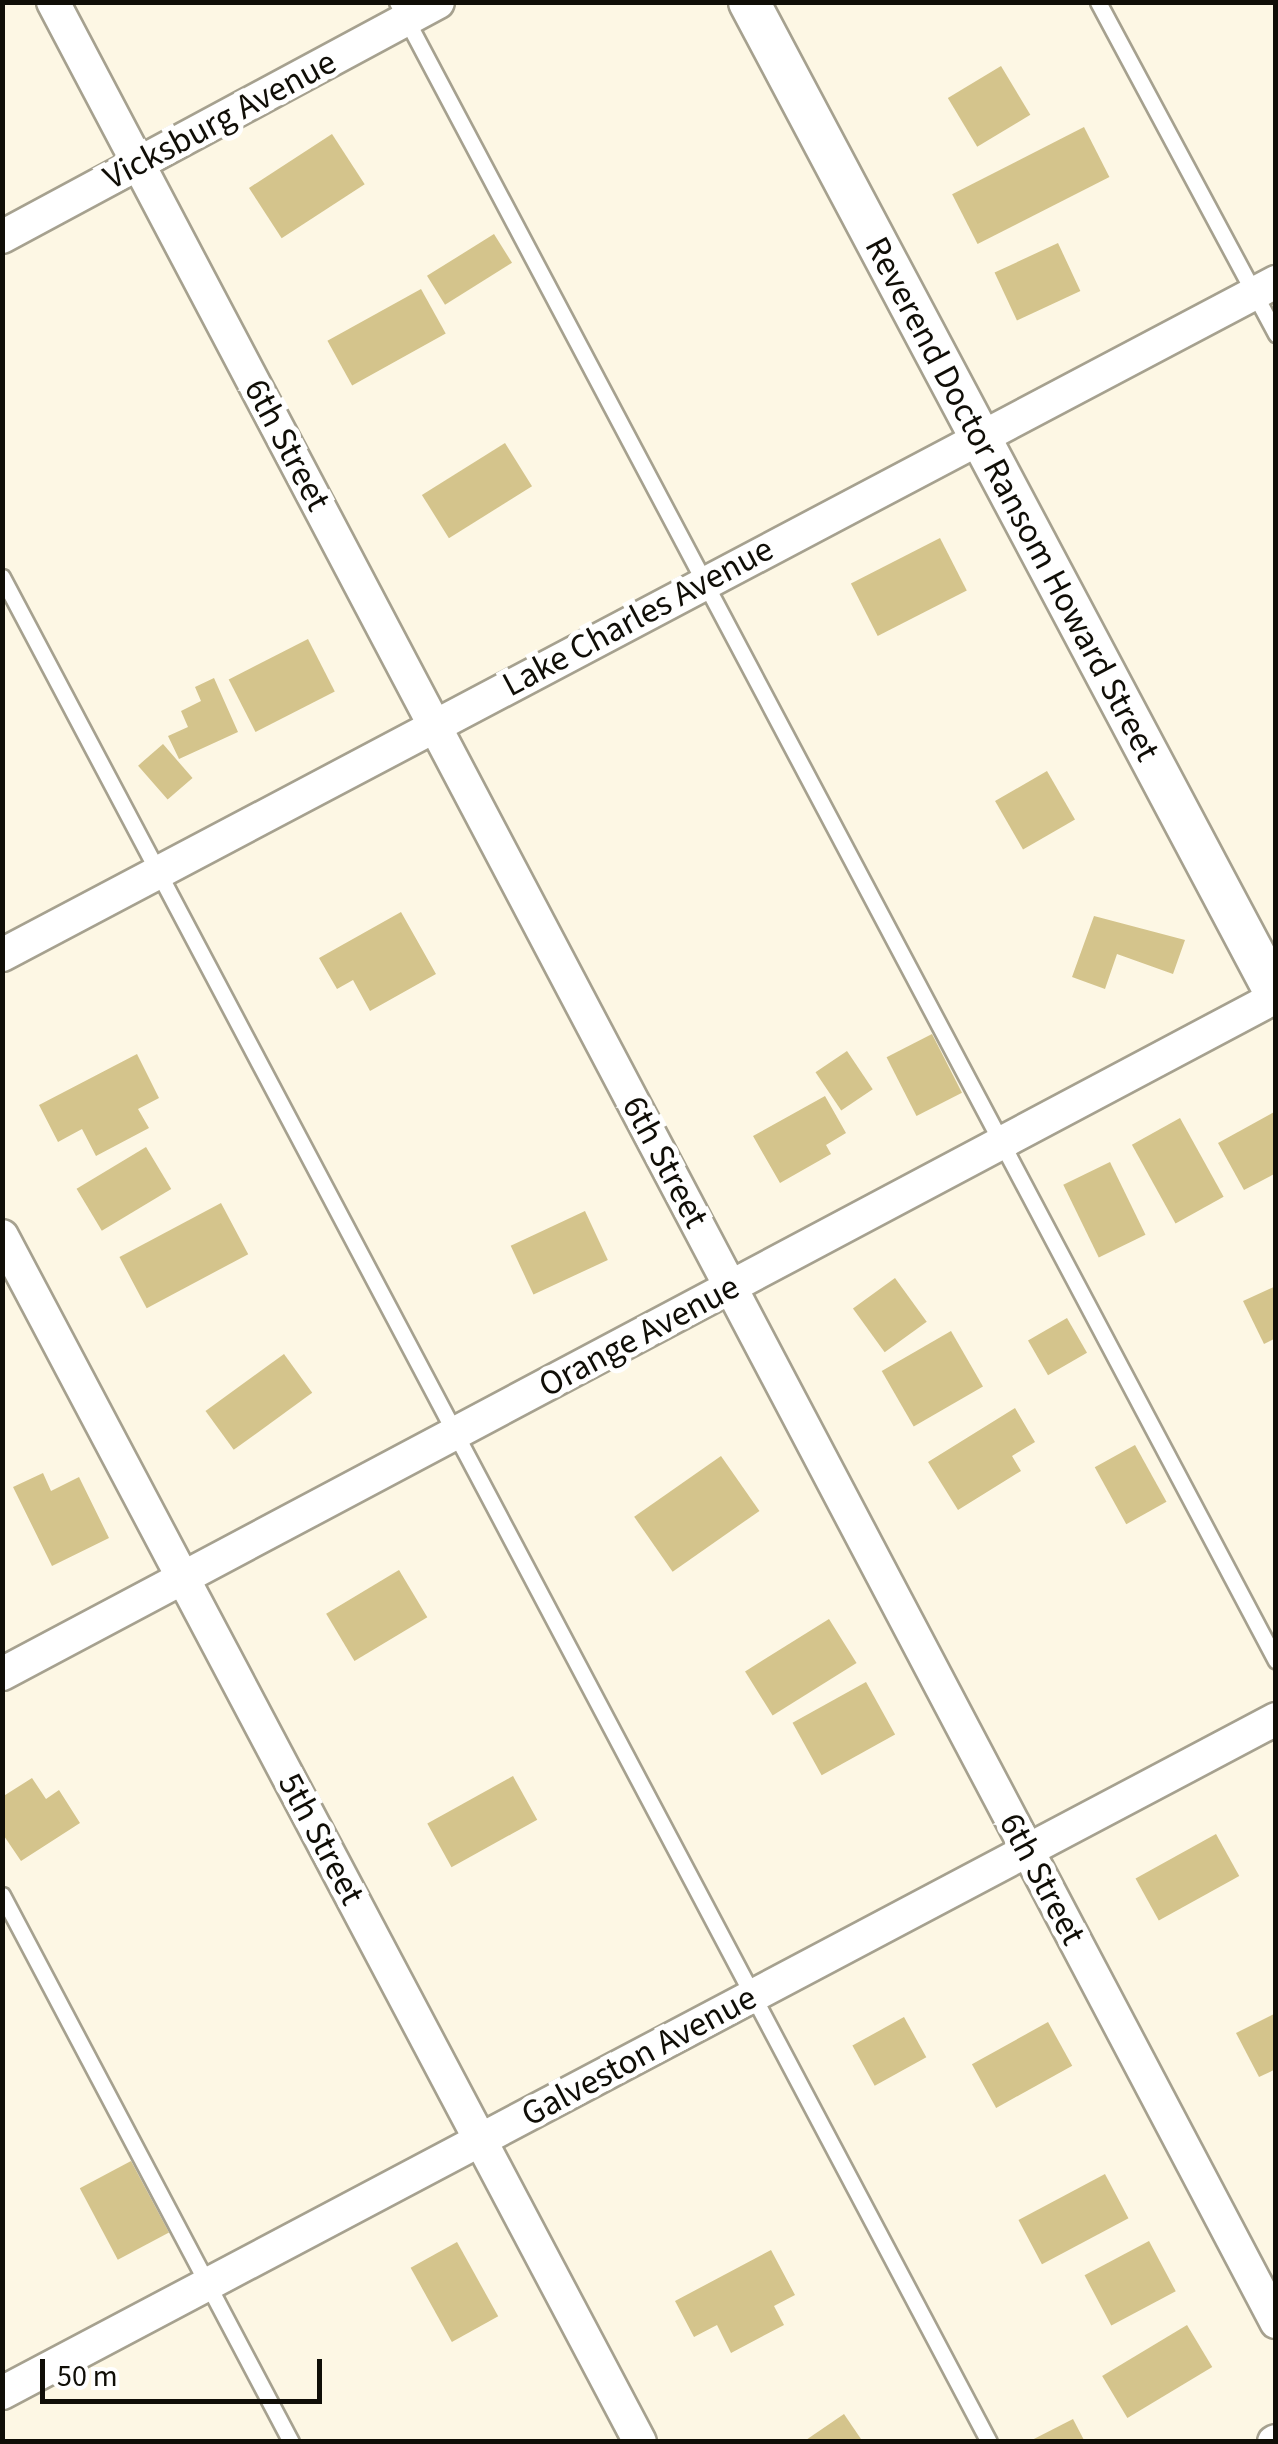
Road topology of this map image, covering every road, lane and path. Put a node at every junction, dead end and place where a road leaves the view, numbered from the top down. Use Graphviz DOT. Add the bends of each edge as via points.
graph roads {
  1 [pos="53,2"];
  2 [pos="438,2"];
  3 [pos="749,2"];
  4 [pos="1098,2"];
  5 [pos="401,11"];
  6 [pos="139,164"];
  7 [pos="2,237"];
  8 [pos="1265,288"];
  9 [pos="1276,334"];
  10 [pos="978,436"];
  11 [pos="2,577"];
  12 [pos="706,581"];
  13 [pos="436,725"];
  14 [pos="159,872"];
  15 [pos="2,954"];
  16 [pos="1276,996"];
  17 [pos="1005,1141"];
  18 [pos="2,1236"];
  19 [pos="731,1286"];
  20 [pos="456,1434"];
  21 [pos="183,1580"];
  22 [pos="1276,1661"];
  23 [pos="2,1674"];
  24 [pos="1276,1718"];
  25 [pos="1027,1850"];
  26 [pos="2,1895"];
  27 [pos="754,1995"];
  28 [pos="480,2140"];
  29 [pos="208,2284"];
  30 [pos="1276,2322"];
  31 [pos="2,2393"];
  32 [pos="291,2442"];
  33 [pos="640,2442"];
  34 [pos="989,2442"];
  1 -- 6 [label="street, 6th Street"];
  2 -- 5 [label="street, Vicksburg Avenue"];
  3 -- 10 [label="street, Reverend Doctor Ransom Howard Street"];
  4 -- 8 [label="lane"];
  5 -- 6 [label="street, Vicksburg Avenue"];
  5 -- 12 [label="lane"];
  6 -- 7 [label="street, Vicksburg Avenue"];
  6 -- 13 [label="street, 6th Street"];
  8 -- 9 [label="lane"];
  8 -- 10 [label="street, Lake Charles Avenue"];
  10 -- 12 [label="street, Lake Charles Avenue"];
  10 -- 16 [label="street, Reverend Doctor Ransom Howard Street"];
  11 -- 14 [label="lane"];
  12 -- 13 [label="street, Lake Charles Avenue"];
  12 -- 17 [label="lane"];
  13 -- 14 [label="street, Lake Charles Avenue"];
  13 -- 19 [label="street, 6th Street"];
  14 -- 15 [label="street, Lake Charles Avenue"];
  14 -- 20 [label="lane"];
  16 -- 17 [label="street, Orange Avenue"];
  17 -- 19 [label="street, Orange Avenue"];
  17 -- 22 [label="lane"];
  18 -- 21 [label="street, 5th Street"];
  19 -- 20 [label="street, Orange Avenue"];
  19 -- 25 [label="street, 6th Street"];
  20 -- 21 [label="street, Orange Avenue"];
  20 -- 27 [label="lane"];
  21 -- 23 [label="street, Orange Avenue"];
  21 -- 28 [label="street, 5th Street"];
  24 -- 25 [label="street, Galveston Avenue"];
  25 -- 27 [label="street, Galveston Avenue"];
  25 -- 30 [label="street, 6th Street"];
  26 -- 29 [label="lane"];
  27 -- 28 [label="street, Galveston Avenue"];
  27 -- 34 [label="lane"];
  28 -- 29 [label="street, Galveston Avenue"];
  28 -- 33 [label="street, 5th Street"];
  29 -- 31 [label="street, Galveston Avenue"];
  29 -- 32 [label="lane"];
}
